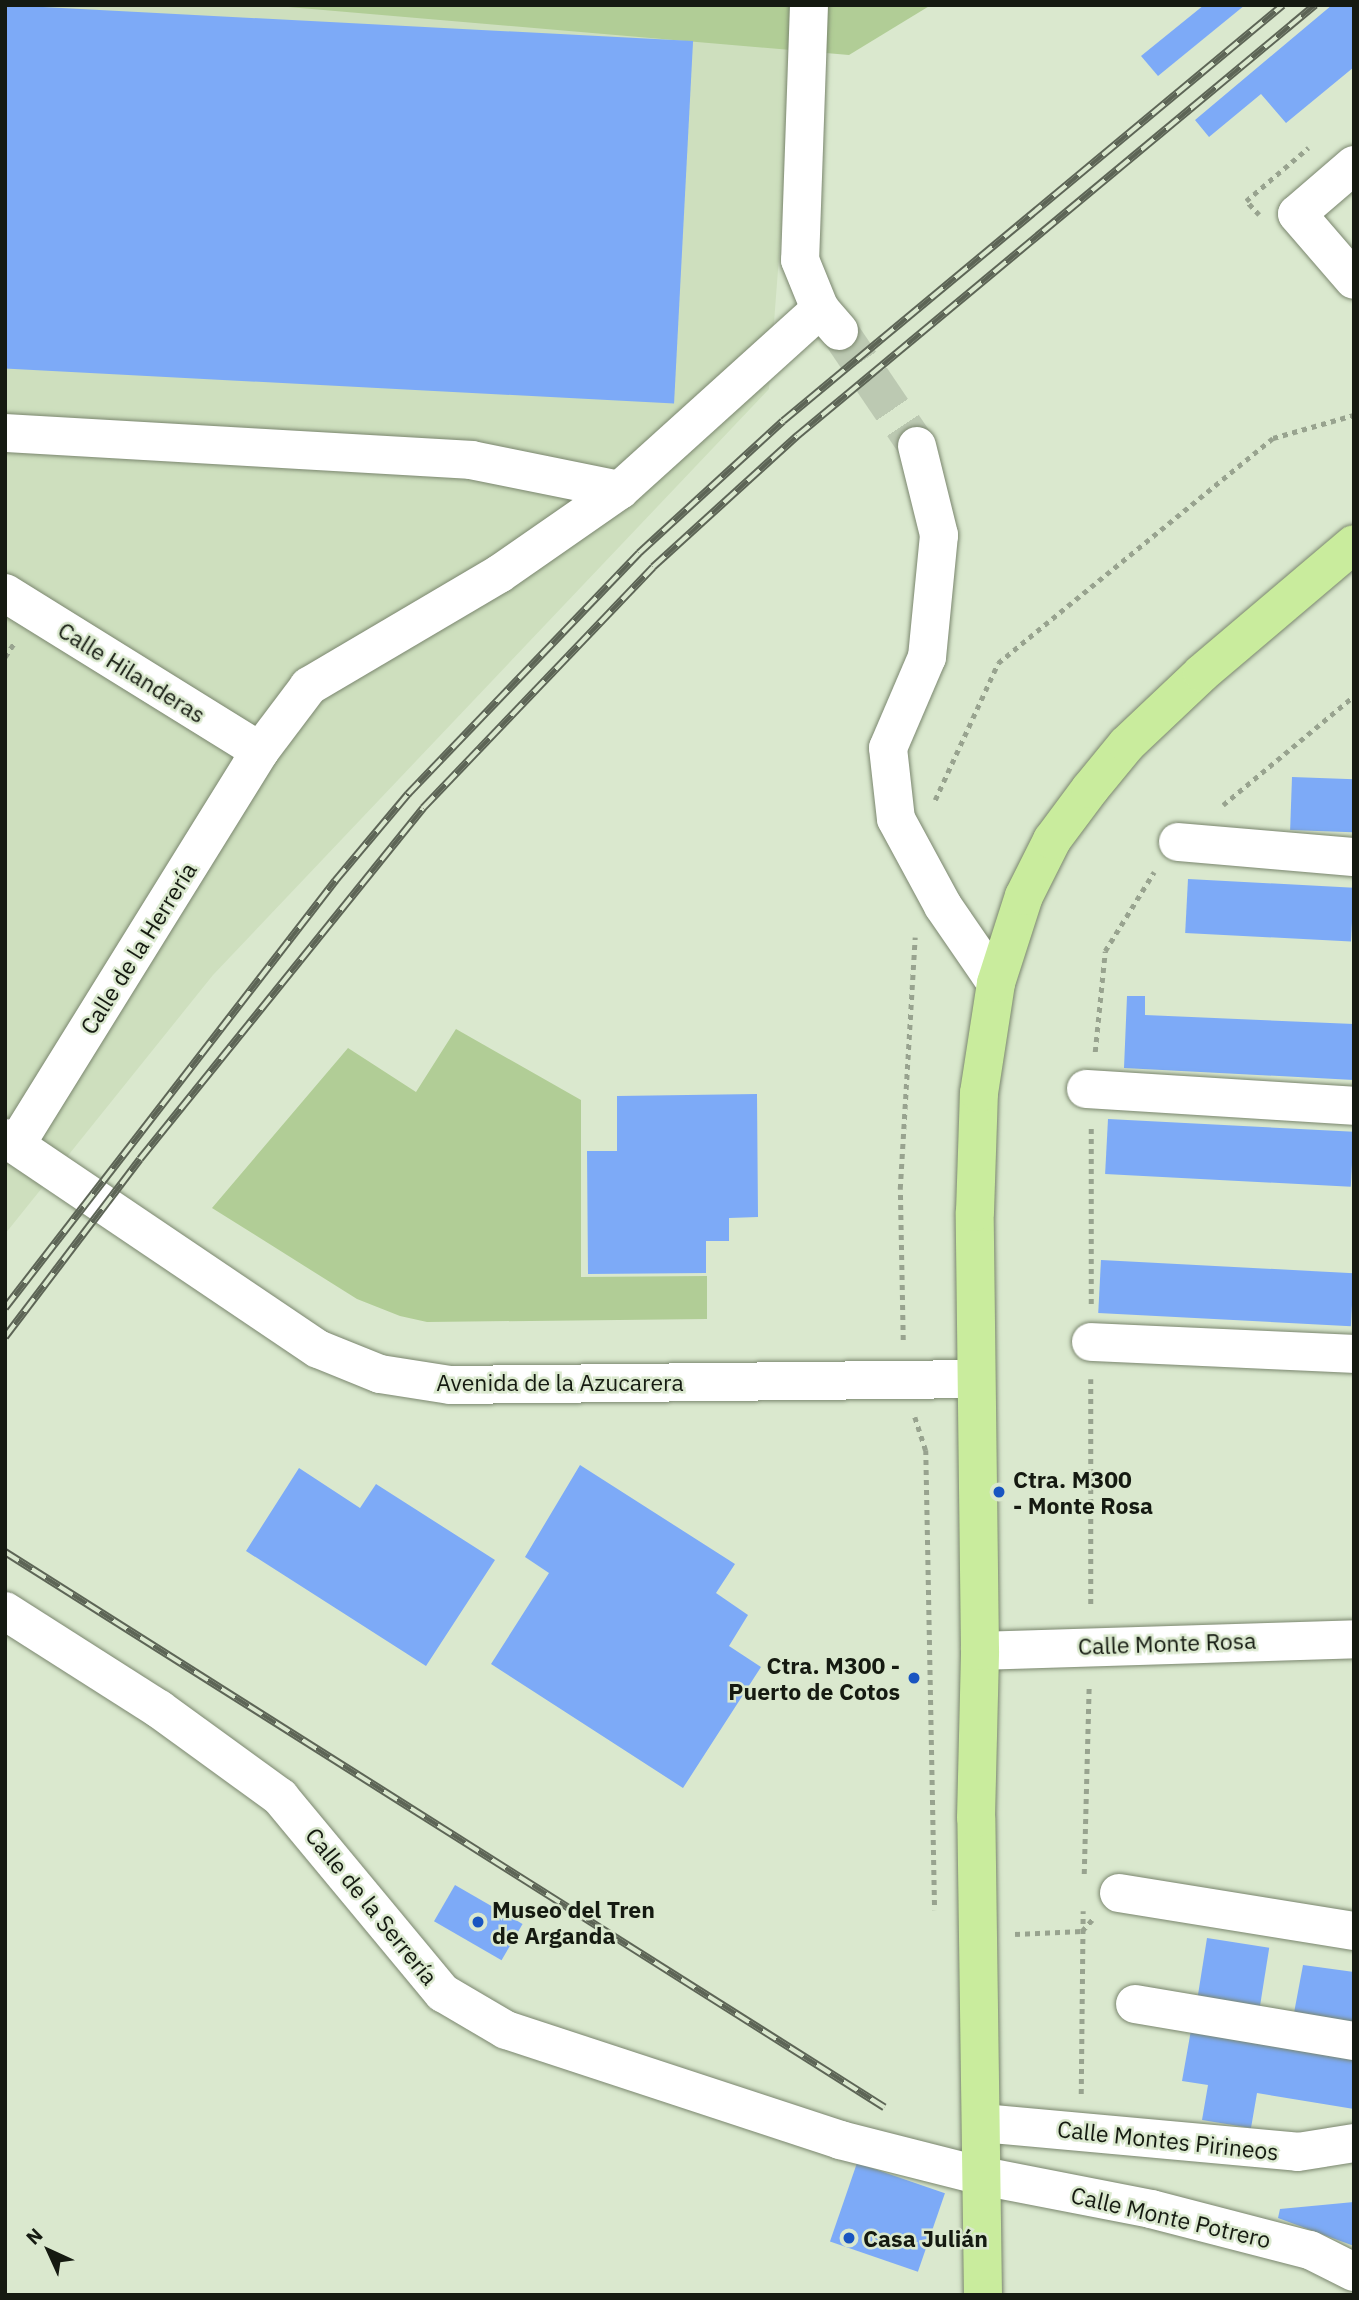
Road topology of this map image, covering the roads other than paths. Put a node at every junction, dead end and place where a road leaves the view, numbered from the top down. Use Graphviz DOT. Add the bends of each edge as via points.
graph roads {
  1 [pos="809,5"];
  2 [pos="1354,165"];
  3 [pos="1354,280"];
  4 [pos="5,433"];
  5 [pos="917,446"];
  6 [pos="620,490"];
  7 [pos="1354,544"];
  8 [pos="5,593"];
  9 [pos="260,751"];
  10 [pos="1178,842"];
  11 [pos="1354,856"];
  12 [pos="996,983"];
  13 [pos="1089,1089"];
  14 [pos="1354,1106"];
  15 [pos="11,1141"];
  16 [pos="1091,1342"];
  17 [pos="1354,1354"];
  18 [pos="976,1379"];
  19 [pos="5,1611"];
  20 [pos="1354,1639"];
  21 [pos="981,1651"];
  22 [pos="1119,1893"];
  23 [pos="1354,1931"];
  24 [pos="1135,2004"];
  25 [pos="1354,2041"];
  26 [pos="982,2123"];
  27 [pos="1354,2143"];
  28 [pos="982,2176"];
  29 [pos="1352,2279"];
  30 [pos="983,2295"];
  1 -- 6 [label="street, Calle de la Herrería" via="800,260 830,320"];
  2 -- 3 [label="street" via="1297,214"];
  4 -- 6 [label="street" via="471,460"];
  5 -- 12 [label="street" via="939,535 927,657 888,748 896,819 943,906"];
  6 -- 9 [label="street, Calle de la Herrería" via="499,574 309,686"];
  7 -- 12 [label="main road" via="1202,673 1127,744 1090,789 1052,840 1024,896"];
  8 -- 9 [label="street, Calle Hilanderas"];
  9 -- 15 [label="street, Calle de la Herrería"];
  10 -- 11 [label="street"];
  12 -- 18 [label="main road" via="979,1093"];
  13 -- 14 [label="street"];
  15 -- 18 [label="street, Avenida de la Azucarera" via="318,1349 380,1374 450,1385"];
  16 -- 17 [label="street"];
  18 -- 21 [label="main road"];
  19 -- 28 [label="street, Calle de la Serrería" via="159,1709 280,1797 443,1993 506,2030 840,2140"];
  20 -- 21 [label="street, Calle Monte Rosa"];
  21 -- 26 [label="main road" via="976,1818"];
  22 -- 23 [label="street"];
  24 -- 25 [label="street"];
  26 -- 27 [label="street, Calle Montes Pirineos" via="1298,2152"];
  26 -- 28 [label="main road"];
  28 -- 29 [label="street, Calle Monte Potrero" via="1151,2209 1310,2249"];
  28 -- 30 [label="main road"];
}
